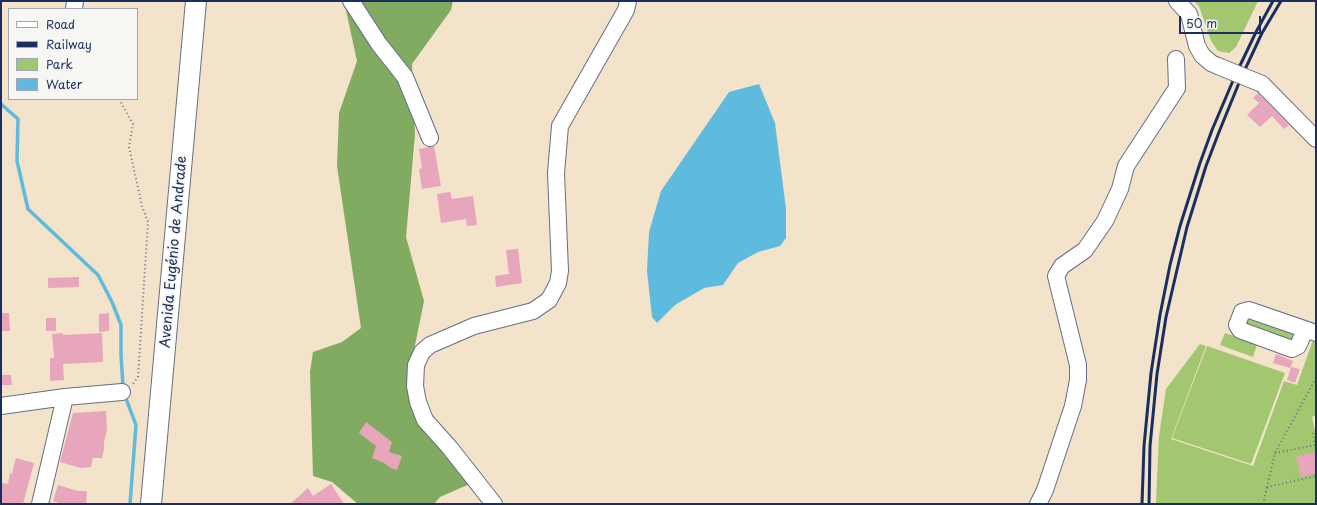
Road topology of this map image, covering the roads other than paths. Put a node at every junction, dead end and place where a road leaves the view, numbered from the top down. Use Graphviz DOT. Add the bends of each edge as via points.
graph roads {
  1 [pos="196,1"];
  2 [pos="351,1"];
  3 [pos="628,1"];
  4 [pos="1177,1"];
  5 [pos="1176,59"];
  6 [pos="430,138"];
  7 [pos="1316,139"];
  8 [pos="122,392"];
  9 [pos="65,398"];
  10 [pos="1,406"];
  11 [pos="40,504"];
  12 [pos="151,504"];
  13 [pos="494,504"];
  14 [pos="1038,504"];
  1 -- 12 [label="main road, Avenida Eugénio de Andrade"];
  2 -- 6 [label="street" via="379,44 405,77"];
  3 -- 13 [label="street" via="626,10 560,126 556,173 560,271 558,284 549,300 533,311 474,326 430,345 422,352 416,365 415,386 425,420"];
  4 -- 7 [label="street, bridge" via="1189,14 1197,46 1202,55 1211,63 1262,84"];
  5 -- 14 [label="street" via="1178,88 1126,166 1120,189 1105,221 1085,250 1062,266 1056,276 1078,365 1078,380 1073,406"];
  8 -- 9 [label="street"];
  9 -- 10 [label="street"];
  9 -- 11 [label="street"];
}
